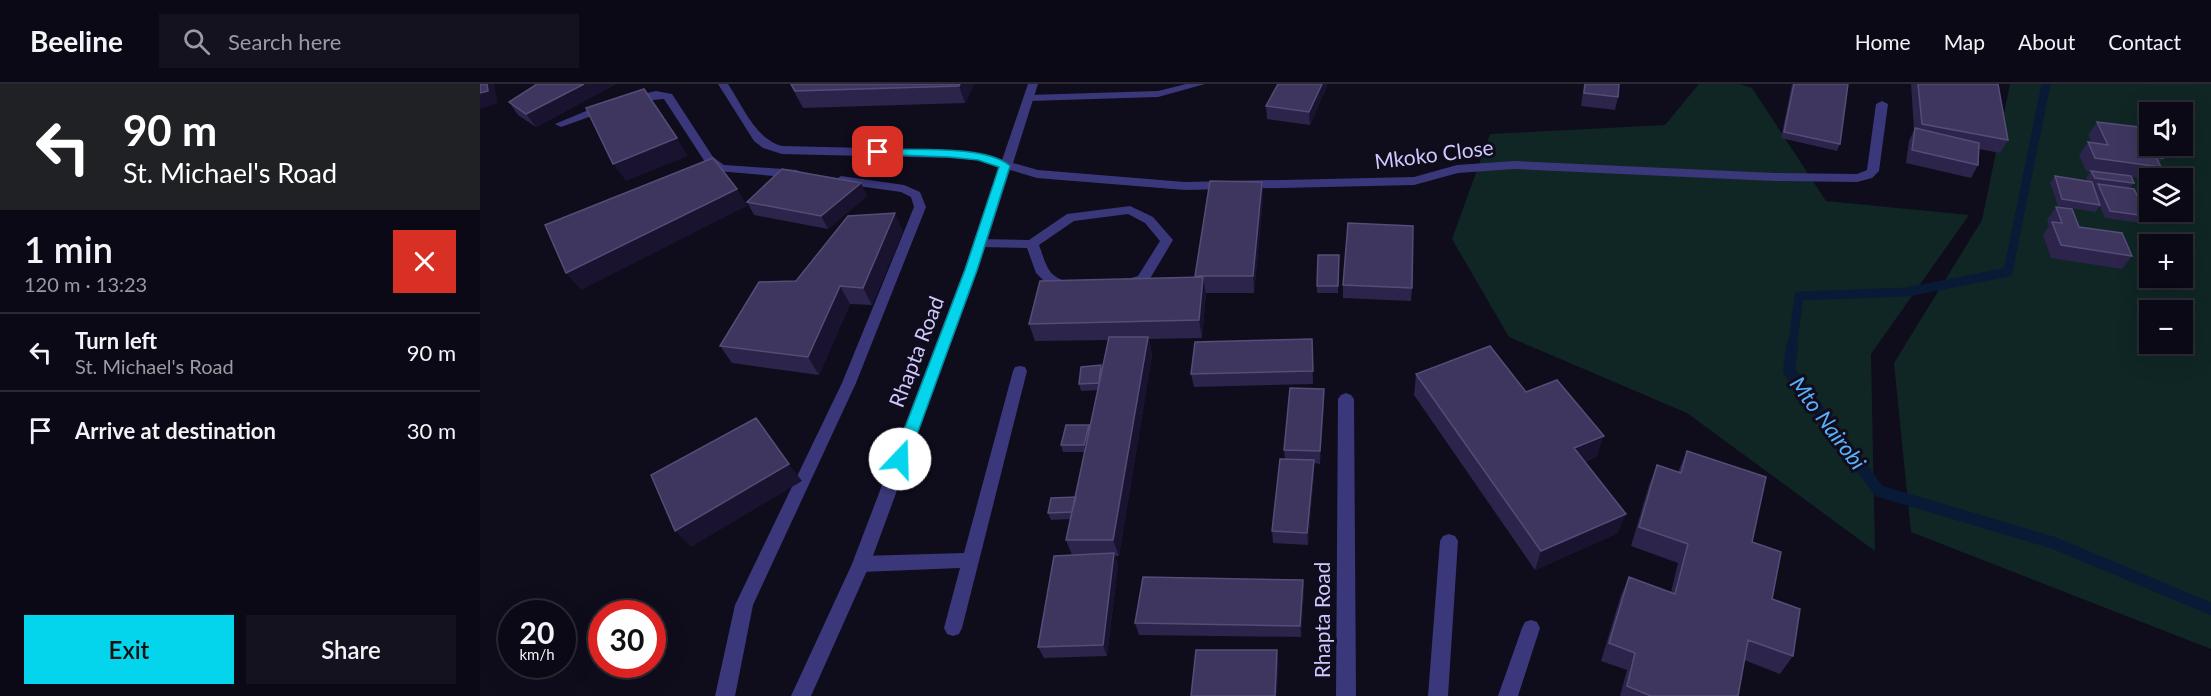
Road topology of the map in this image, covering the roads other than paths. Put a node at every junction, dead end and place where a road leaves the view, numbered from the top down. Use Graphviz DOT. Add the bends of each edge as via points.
graph roads {
  1 [pos="723,84"];
  2 [pos="1200,84"];
  3 [pos="1031,91"];
  4 [pos="1882,104"];
  5 [pos="561,124"];
  6 [pos="1005,166"];
  7 [pos="980,243"];
  8 [pos="1032,244"];
  9 [pos="1078,287"];
  10 [pos="1109,288"];
  11 [pos="1020,370"];
  12 [pos="1346,399"];
  13 [pos="1449,541"];
  14 [pos="969,560"];
  15 [pos="861,564"];
  16 [pos="953,628"];
  17 [pos="1531,628"];
  18 [pos="725,696"];
  19 [pos="801,696"];
  20 [pos="1346,696"];
  21 [pos="1438,696"];
  22 [pos="1508,696"];
  1 -- 6 [label="street" via="767,146 782,150 949,154 979,157"];
  2 -- 3 [label="street" via="1158,94"];
  3 -- 6 [label="street, Rhapta Road"];
  4 -- 6 [label="street, Mkoko Close" via="1873,171 1857,178 1514,165 1457,169 1414,181 1185,186 1066,177"];
  5 -- 18 [label="street" via="656,93 668,96 709,159 721,168 904,189 916,195 920,207 849,383 744,604"];
  6 -- 7 [label="street, Rhapta Road"];
  7 -- 8 [label="street"];
  7 -- 15 [label="street, Rhapta Road"];
  8 -- 9 [label="street" via="1041,270 1058,287"];
  8 -- 10 [label="street" via="1071,217 1130,210 1149,220 1167,240 1143,279"];
  11 -- 14 [label="street"];
  12 -- 20 [label="street, Rhapta Road"];
  13 -- 21 [label="street"];
  14 -- 15 [label="street"];
  14 -- 16 [label="street"];
  15 -- 19 [label="street, Rhapta Road"];
  17 -- 22 [label="street"];
}
